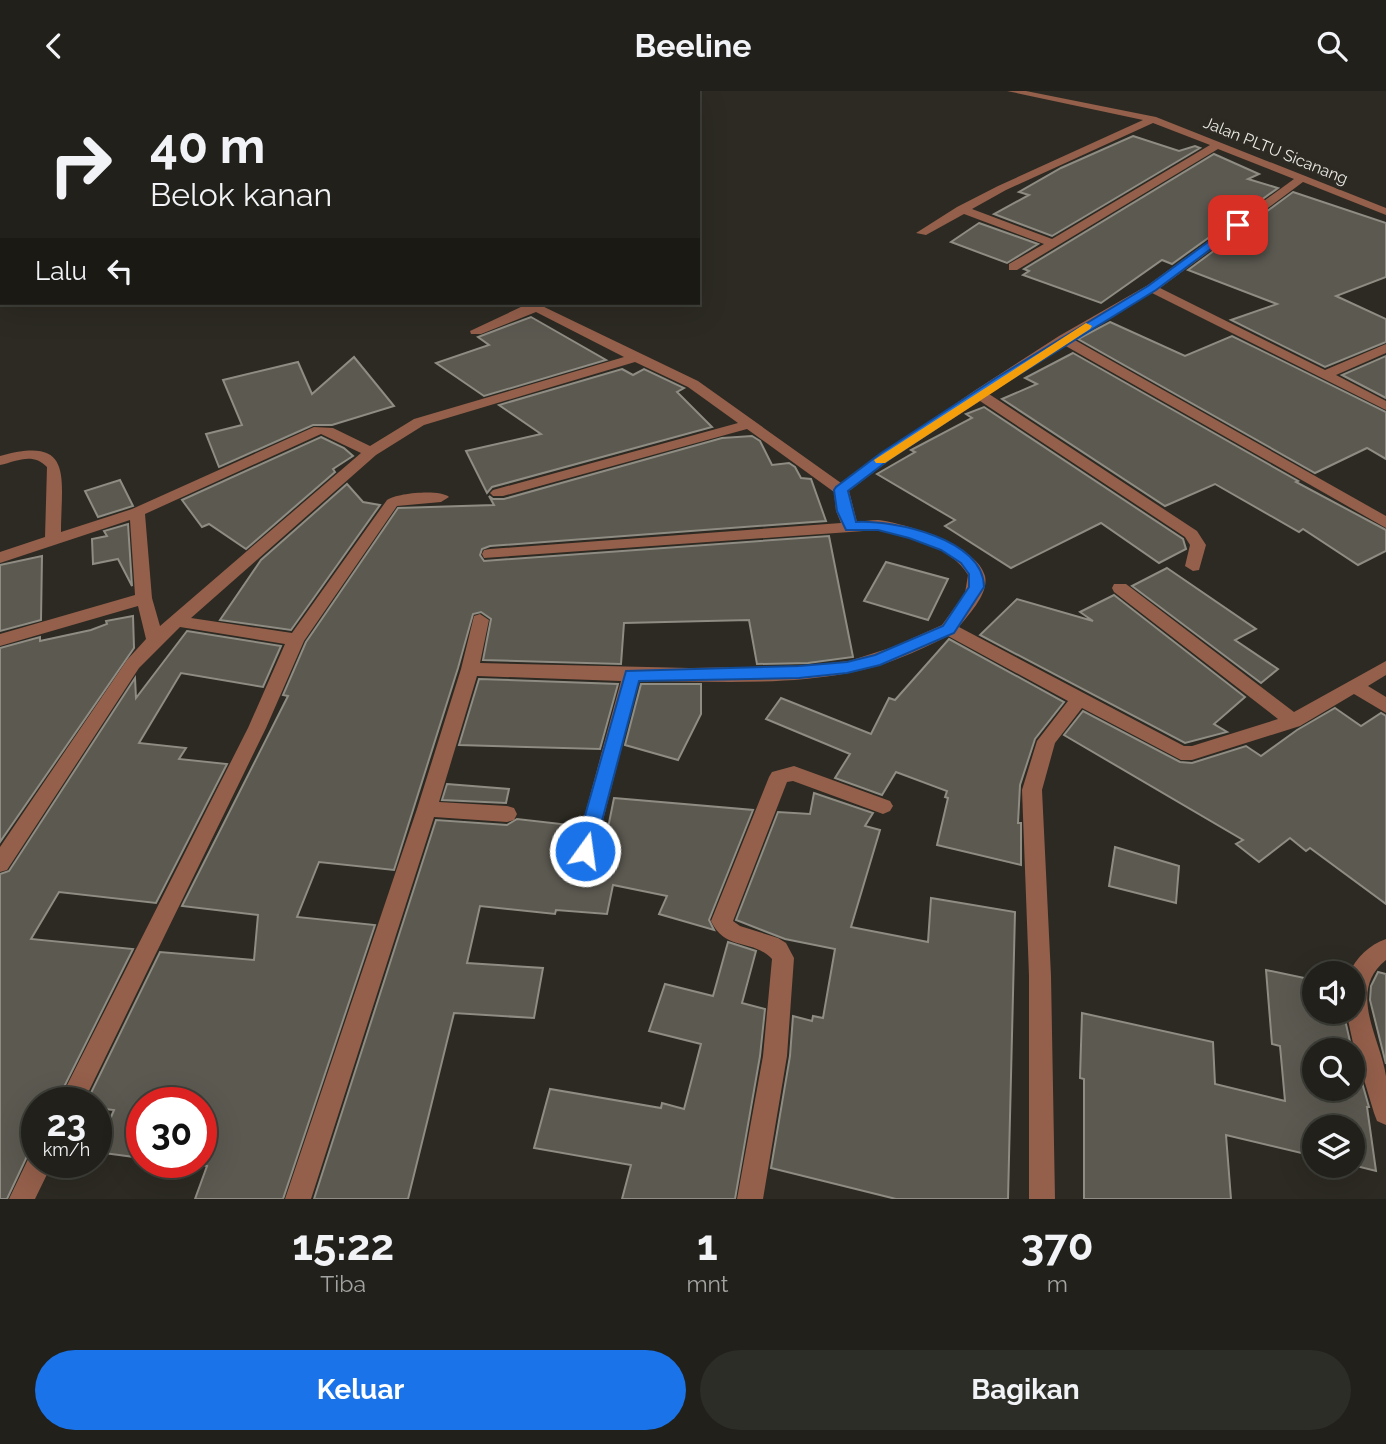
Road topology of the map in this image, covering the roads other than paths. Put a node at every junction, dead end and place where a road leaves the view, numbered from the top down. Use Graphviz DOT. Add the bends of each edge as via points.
graph roads {
  1 [pos="1012,91"];
  2 [pos="1153,119"];
  3 [pos="1219,144"];
  4 [pos="1303,178"];
  5 [pos="961,209"];
  6 [pos="1386,212"];
  7 [pos="922,233"];
  8 [pos="1051,242"];
  9 [pos="1013,267"];
  10 [pos="1152,288"];
  11 [pos="476,331"];
  12 [pos="1064,339"];
  13 [pos="1386,348"];
  14 [pos="636,358"];
  15 [pos="1325,375"];
  16 [pos="979,394"];
  17 [pos="1386,406"];
  18 [pos="750,424"];
  19 [pos="371,452"];
  20 [pos="0,461"];
  21 [pos="841,490"];
  22 [pos="498,493"];
  23 [pos="441,497"];
  24 [pos="137,512"];
  25 [pos="1386,523"];
  26 [pos="851,527"];
  27 [pos="53,541"];
  28 [pos="490,554"];
  29 [pos="0,558"];
  30 [pos="1193,566"];
  31 [pos="1119,588"];
  32 [pos="144,598"];
  33 [pos="480,620"];
  34 [pos="177,621"];
  35 [pos="948,629"];
  36 [pos="0,640"];
  37 [pos="155,640"];
  38 [pos="296,640"];
  39 [pos="1386,667"];
  40 [pos="470,669"];
  41 [pos="632,675"];
  42 [pos="1354,685"];
  43 [pos="1080,698"];
  44 [pos="1386,706"];
  45 [pos="1293,721"];
  46 [pos="883,806"];
  47 [pos="427,809"];
  48 [pos="507,814"];
  49 [pos="585,851"];
  50 [pos="0,864"];
  51 [pos="1386,948"];
  52 [pos="78,1087"];
  53 [pos="1386,1114"];
  54 [pos="32,1178"];
  55 [pos="22,1199"];
  56 [pos="298,1199"];
  57 [pos="750,1199"];
  58 [pos="1042,1199"];
  1 -- 2 [label="street, Jalan PLTU Sicanang"];
  2 -- 3 [label="street, Jalan PLTU Sicanang"];
  2 -- 5 [label="street"];
  3 -- 4 [label="street, Jalan PLTU Sicanang"];
  3 -- 8 [label="street"];
  4 -- 6 [label="street, Jalan PLTU Sicanang"];
  4 -- 10 [label="street"];
  5 -- 7 [label="street"];
  5 -- 8 [label="street"];
  8 -- 9 [label="street"];
  10 -- 12 [label="street"];
  10 -- 15 [label="street"];
  11 -- 14 [label="street" via="538,307"];
  12 -- 16 [label="street"];
  12 -- 25 [label="street"];
  13 -- 15 [label="street"];
  14 -- 18 [label="street" via="693,384"];
  14 -- 19 [label="street" via="419,422"];
  15 -- 17 [label="street"];
  16 -- 21 [label="street"];
  16 -- 30 [label="street" via="1191,534 1198,545"];
  18 -- 21 [label="street"];
  18 -- 22 [label="street"];
  19 -- 24 [label="street" via="319,431"];
  19 -- 34 [label="street"];
  20 -- 27 [label="street" via="37,453 54,467"];
  21 -- 26 [label="street"];
  23 -- 38 [label="street" via="392,503"];
  24 -- 27 [label="street"];
  24 -- 32 [label="street"];
  26 -- 28 [label="street"];
  26 -- 35 [label="street" via="878,525 914,534 966,560 976,573 976,587"];
  27 -- 29 [label="street"];
  31 -- 45 [label="street"];
  32 -- 36 [label="street"];
  32 -- 37 [label="street"];
  33 -- 40 [label="street"];
  34 -- 37 [label="street"];
  34 -- 38 [label="street"];
  35 -- 41 [label="street" via="880,659 847,667"];
  35 -- 43 [label="street"];
  37 -- 50 [label="street" via="106,701"];
  38 -- 52 [label="street" via="257,728"];
  39 -- 42 [label="street"];
  40 -- 41 [label="street"];
  40 -- 47 [label="street"];
  41 -- 49 [label="street"];
  42 -- 44 [label="street"];
  42 -- 45 [label="street"];
  43 -- 45 [label="street" via="1181,753"];
  43 -- 58 [label="street" via="1046,741 1032,790"];
  46 -- 57 [label="street" via="794,773 779,777 722,921 728,930 774,946 783,958 775,1056"];
  47 -- 48 [label="street"];
  47 -- 56 [label="street"];
  51 -- 53 [label="street" via="1372,957 1358,977 1357,1014"];
  54 -- 55 [label="street"];
}
